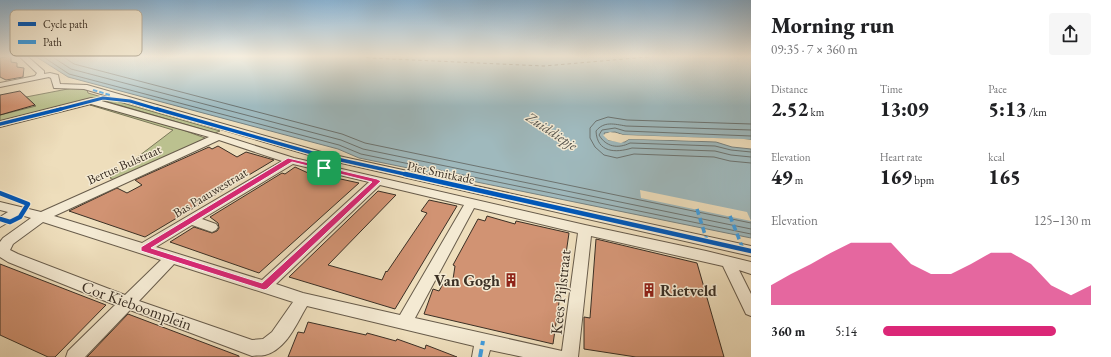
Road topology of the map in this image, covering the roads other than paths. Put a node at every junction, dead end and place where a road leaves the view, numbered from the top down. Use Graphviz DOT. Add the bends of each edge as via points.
graph roads {
  1 [pos="41,73"];
  2 [pos="38,77"];
  3 [pos="0,85"];
  4 [pos="92,95"];
  5 [pos="0,124"];
  6 [pos="218,137"];
  7 [pos="291,160"];
  8 [pos="377,181"];
  9 [pos="472,203"];
  10 [pos="0,206"];
  11 [pos="19,210"];
  12 [pos="42,217"];
  13 [pos="191,220"];
  14 [pos="0,223"];
  15 [pos="212,227"];
  16 [pos="584,230"];
  17 [pos="143,249"];
  18 [pos="751,251"];
  19 [pos="171,258"];
  20 [pos="728,262"];
  21 [pos="751,268"];
  22 [pos="264,287"];
  23 [pos="303,299"];
  24 [pos="127,303"];
  25 [pos="751,309"];
  26 [pos="404,323"];
  27 [pos="482,348"];
  28 [pos="74,357"];
  29 [pos="558,357"];
  30 [pos="570,357"];
  1 -- 2 [label="street"];
  2 -- 3 [label="street"];
  2 -- 4 [label="street" via="50,75 55,77 57,86 79,86"];
  4 -- 5 [label="street"];
  4 -- 6 [label="street, Piet Smitkade"];
  4 -- 18 [label="street, Piet Smitkade" via="323,156"];
  6 -- 7 [label="street, Piet Smitkade"];
  6 -- 12 [label="street, Bertus Bulstraat"];
  7 -- 8 [label="street, Piet Smitkade"];
  7 -- 13 [label="street, Bas Paauwestraat"];
  8 -- 9 [label="street, Piet Smitkade"];
  8 -- 22 [label="street"];
  9 -- 16 [label="street, Piet Smitkade"];
  9 -- 26 [label="street"];
  10 -- 11 [label="street"];
  11 -- 12 [label="street"];
  11 -- 14 [label="street"];
  12 -- 17 [label="street"];
  12 -- 24 [label="street, Cor Kieboomplein" via="8,241 2,250 4,254"];
  13 -- 15 [label="street"];
  13 -- 17 [label="street, Bas Paauwestraat"];
  16 -- 20 [label="street, Piet Smitkade"];
  16 -- 30 [label="street, Kees Pijlstraat"];
  17 -- 19 [label="street"];
  19 -- 22 [label="street"];
  19 -- 24 [label="street"];
  20 -- 21 [label="street, Piet Smitkade"];
  20 -- 25 [label="street"];
  22 -- 23 [label="street"];
  23 -- 24 [label="street, Cor Kieboomplein" via="274,342 266,347 252,348"];
  23 -- 26 [label="street"];
  24 -- 28 [label="street"];
  26 -- 27 [label="street"];
  27 -- 29 [label="street"];
}
